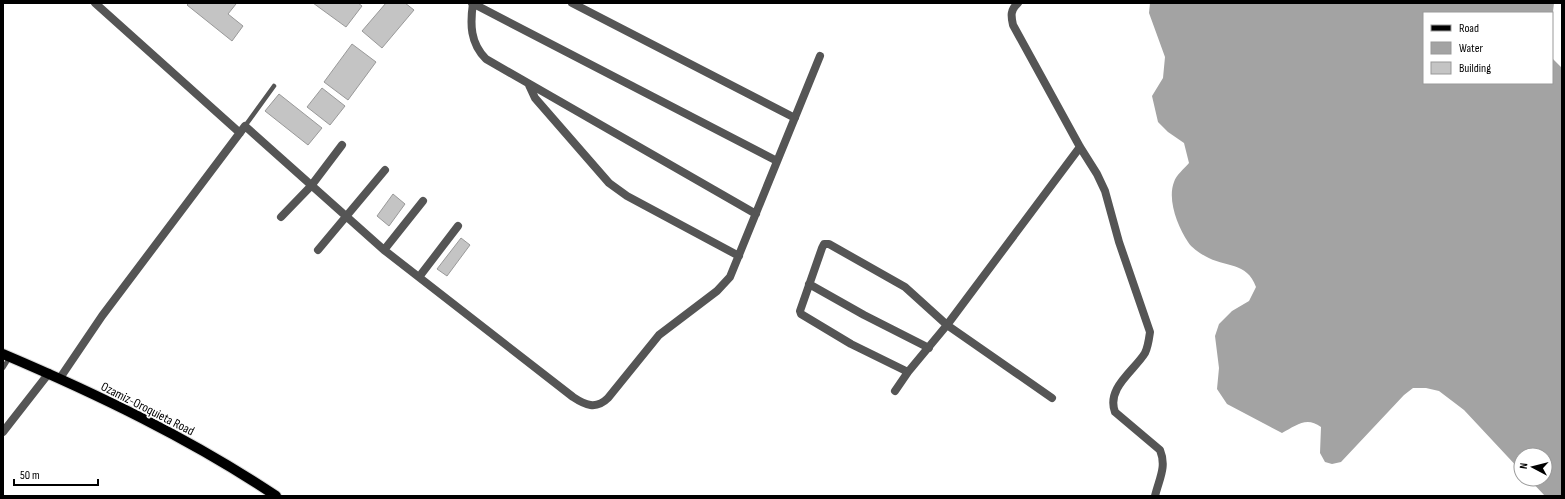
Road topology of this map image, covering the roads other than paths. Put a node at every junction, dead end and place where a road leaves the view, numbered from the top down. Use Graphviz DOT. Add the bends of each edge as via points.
graph roads {
  1 [pos="95,3"];
  2 [pos="473,3"];
  3 [pos="572,3"];
  4 [pos="1018,3"];
  5 [pos="820,56"];
  6 [pos="529,85"];
  7 [pos="274,86"];
  8 [pos="794,118"];
  9 [pos="242,130"];
  10 [pos="342,145"];
  11 [pos="1080,147"];
  12 [pos="777,161"];
  13 [pos="385,170"];
  14 [pos="311,186"];
  15 [pos="423,201"];
  16 [pos="756,214"];
  17 [pos="346,216"];
  18 [pos="281,217"];
  19 [pos="458,226"];
  20 [pos="318,250"];
  21 [pos="384,250"];
  22 [pos="739,256"];
  23 [pos="419,276"];
  24 [pos="809,284"];
  25 [pos="947,325"];
  26 [pos="929,348"];
  27 [pos="7,355"];
  28 [pos="3,368"];
  29 [pos="908,372"];
  30 [pos="49,373"];
  31 [pos="60,378"];
  32 [pos="895,391"];
  33 [pos="1052,398"];
  34 [pos="3,432"];
  35 [pos="276,496"];
  36 [pos="1155,496"];
  1 -- 9 [label="street"];
  2 -- 6 [label="street" via="472,33 480,54 492,64"];
  2 -- 12 [label="street"];
  3 -- 8 [label="street"];
  4 -- 11 [label="street" via="1011,14 1013,25"];
  5 -- 8 [label="street"];
  6 -- 16 [label="street"];
  6 -- 22 [label="street" via="534,98 609,183 627,196"];
  7 -- 9 [label="lane"];
  8 -- 12 [label="street"];
  9 -- 14 [label="street"];
  9 -- 31 [label="street" via="102,316"];
  10 -- 14 [label="street"];
  11 -- 25 [label="street"];
  11 -- 36 [label="street" via="1105,191 1119,242 1150,332 1145,353 1117,388 1113,406 1115,412 1160,450 1164,466"];
  12 -- 16 [label="street"];
  13 -- 17 [label="street"];
  14 -- 17 [label="street"];
  14 -- 18 [label="street"];
  15 -- 21 [label="street"];
  16 -- 22 [label="street"];
  17 -- 20 [label="street"];
  17 -- 21 [label="street"];
  19 -- 23 [label="street"];
  21 -- 23 [label="street"];
  22 -- 23 [label="street" via="730,277 722,286 659,335 608,398 597,405 583,404 573,397"];
  24 -- 25 [label="street" via="822,248 824,244 829,244 905,287"];
  24 -- 26 [label="street"];
  24 -- 29 [label="street" via="800,311 803,316 851,344"];
  25 -- 26 [label="street"];
  25 -- 33 [label="street"];
  26 -- 29 [label="street"];
  27 -- 28 [label="lane"];
  27 -- 30 [label="main road, Ozamiz-Oroquieta Road"];
  29 -- 32 [label="street"];
  30 -- 31 [label="main road, Ozamiz-Oroquieta Road"];
  30 -- 34 [label="street"];
  31 -- 35 [label="main road, Ozamiz-Oroquieta Road" via="200,449"];
}
